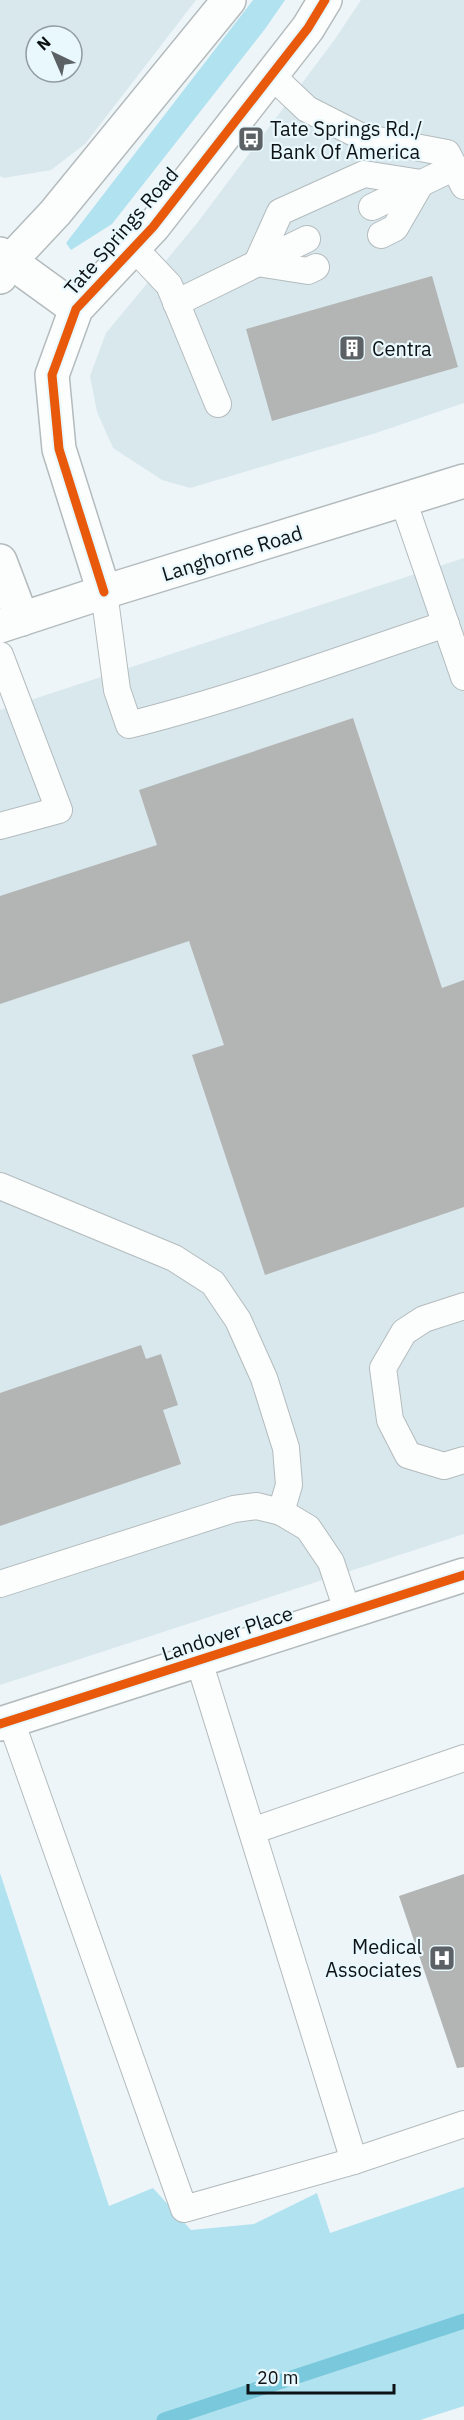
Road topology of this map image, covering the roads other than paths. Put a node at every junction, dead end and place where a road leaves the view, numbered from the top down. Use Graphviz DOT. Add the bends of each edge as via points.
graph roads {
  1 [pos="229,0"];
  2 [pos="325,0"];
  3 [pos="271,75"];
  4 [pos="459,176"];
  5 [pos="421,183"];
  6 [pos="372,207"];
  7 [pos="381,235"];
  8 [pos="307,239"];
  9 [pos="134,248"];
  10 [pos="257,263"];
  11 [pos="3,264"];
  12 [pos="316,267"];
  13 [pos="176,303"];
  14 [pos="76,309"];
  15 [pos="218,404"];
  16 [pos="464,481"];
  17 [pos="403,500"];
  18 [pos="0,561"];
  19 [pos="104,592"];
  20 [pos="11,622"];
  21 [pos="446,624"];
  22 [pos="0,655"];
  23 [pos="464,677"];
  24 [pos="0,826"];
  25 [pos="0,1186"];
  26 [pos="464,1306"];
  27 [pos="464,1460"];
  28 [pos="269,1509"];
  29 [pos="464,1575"];
  30 [pos="0,1584"];
  31 [pos="348,1613"];
  32 [pos="199,1661"];
  33 [pos="5,1723"];
  34 [pos="464,1758"];
  35 [pos="252,1831"];
  36 [pos="464,2124"];
  37 [pos="354,2161"];
  1 -- 11 [label="street" via="55,213"];
  2 -- 3 [label="street, Tate Springs Road"];
  3 -- 4 [label="lane" via="307,109 362,137 447,153"];
  3 -- 9 [label="street, Tate Springs Road"];
  4 -- 5 [label="lane"];
  5 -- 6 [label="lane"];
  5 -- 7 [label="lane" via="395,228"];
  5 -- 10 [label="lane" via="364,174 280,212"];
  8 -- 10 [label="lane"];
  9 -- 13 [label="lane" via="169,285"];
  9 -- 14 [label="street, Tate Springs Road"];
  10 -- 12 [label="lane" via="308,271"];
  10 -- 13 [label="lane"];
  11 -- 14 [label="street"];
  13 -- 15 [label="lane"];
  14 -- 19 [label="street, Tate Springs Road" via="52,375 59,449"];
  16 -- 17 [label="street, Langhorne Road"];
  17 -- 19 [label="street, Langhorne Road"];
  17 -- 21 [label="lane"];
  18 -- 20 [label="street"];
  19 -- 20 [label="street, Langhorne Road"];
  19 -- 21 [label="lane" via="117,690 129,725 251,690"];
  21 -- 23 [label="lane"];
  22 -- 24 [label="lane" via="59,810"];
  25 -- 28 [label="lane" via="174,1258 213,1283 238,1320 264,1378 286,1448 289,1485"];
  26 -- 27 [label="lane" via="424,1319 404,1332 383,1368 390,1420 408,1455 444,1466"];
  28 -- 30 [label="lane" via="234,1509"];
  28 -- 31 [label="lane" via="308,1528 331,1562"];
  29 -- 31 [label="street, Landover Place"];
  31 -- 32 [label="street, Landover Place"];
  32 -- 33 [label="street, Landover Place"];
  32 -- 35 [label="lane"];
  33 -- 37 [label="lane" via="184,2209"];
  34 -- 35 [label="lane"];
  35 -- 37 [label="lane"];
  36 -- 37 [label="lane"];
}
